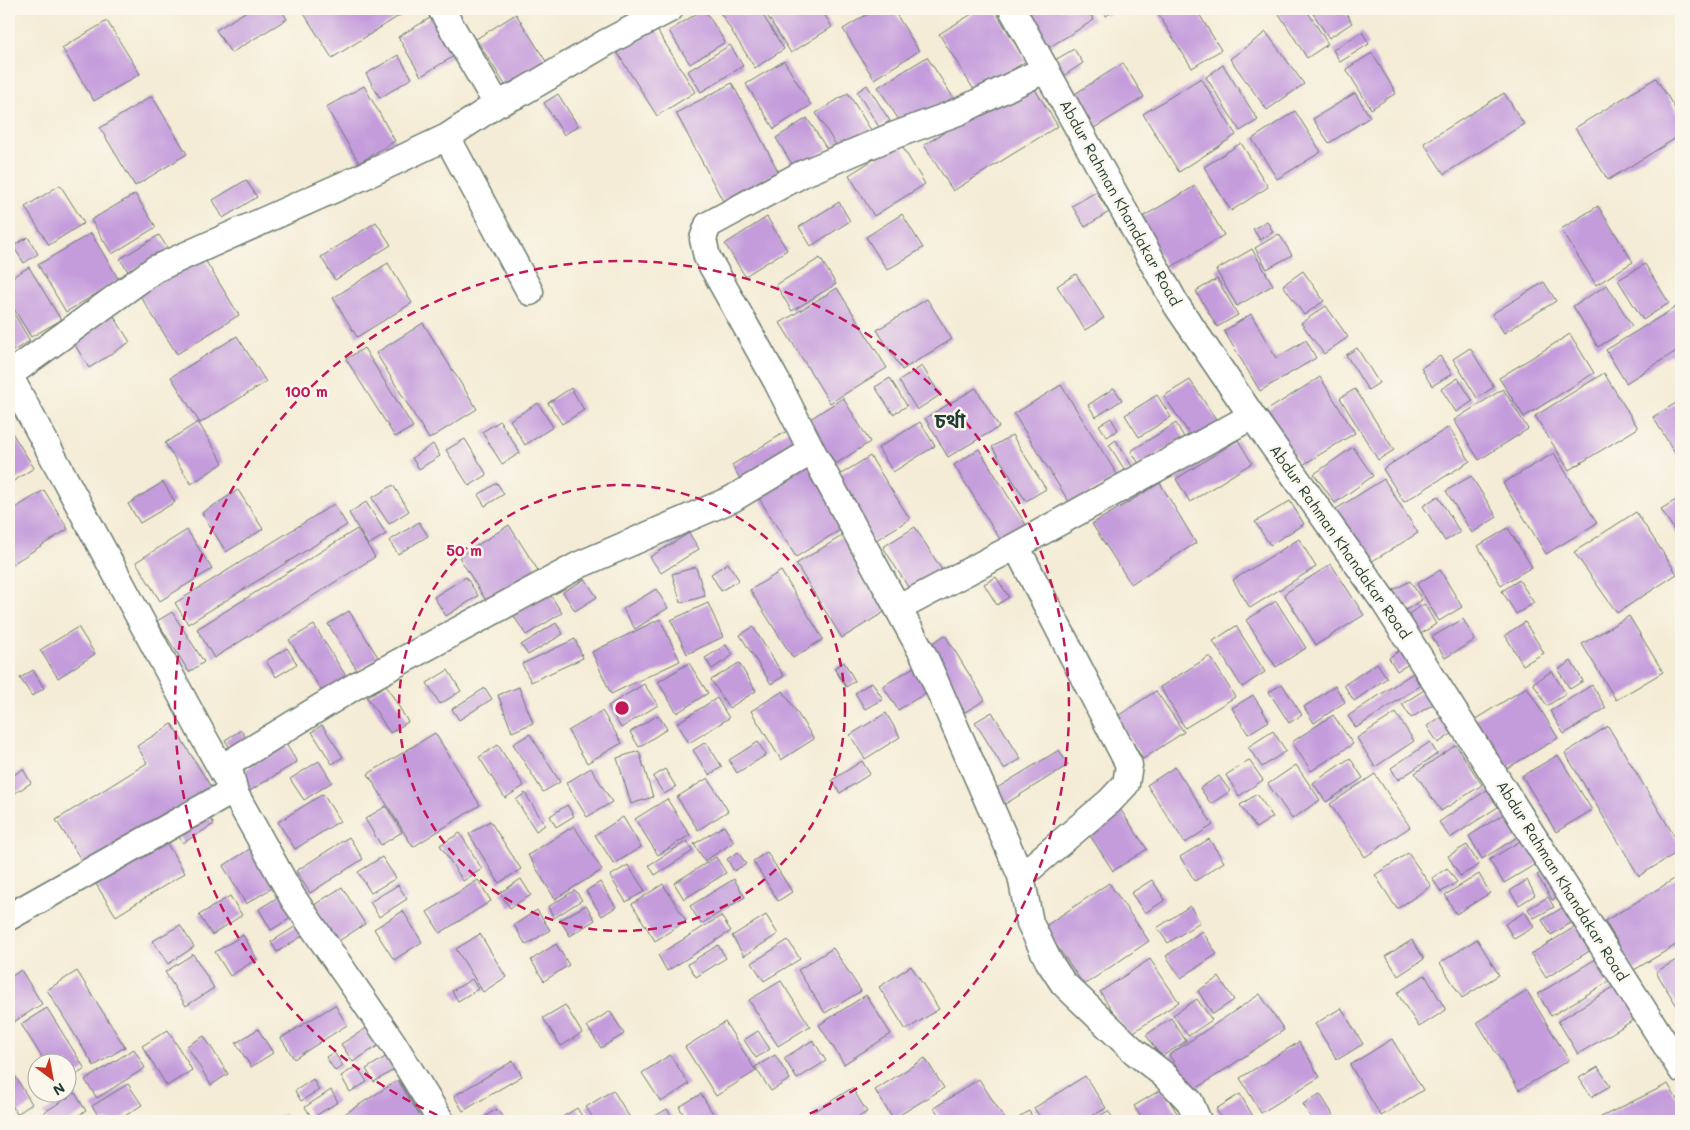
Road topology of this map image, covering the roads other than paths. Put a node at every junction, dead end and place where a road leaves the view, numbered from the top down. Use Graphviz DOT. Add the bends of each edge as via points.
graph roads {
  1 [pos="441,9"];
  2 [pos="670,9"];
  3 [pos="1012,9"];
  4 [pos="1046,69"];
  5 [pos="497,104"];
  6 [pos="447,137"];
  7 [pos="530,292"];
  8 [pos="9,375"];
  9 [pos="1252,416"];
  10 [pos="812,451"];
  11 [pos="1016,546"];
  12 [pos="898,608"];
  13 [pos="234,790"];
  14 [pos="1021,876"];
  15 [pos="9,917"];
  16 [pos="1681,1069"];
  17 [pos="440,1121"];
  18 [pos="1198,1121"];
  1 -- 5 [label="street"];
  2 -- 5 [label="street"];
  3 -- 4 [label="street, Abdur Rahman Khandakar Road"];
  4 -- 9 [label="street, Abdur Rahman Khandakar Road" via="1177,306"];
  4 -- 10 [label="street" via="958,112 802,174 708,225 703,238 707,257"];
  5 -- 6 [label="street"];
  6 -- 7 [label="street"];
  6 -- 8 [label="street" via="155,269"];
  8 -- 13 [label="street"];
  9 -- 11 [label="street"];
  9 -- 16 [label="street, Abdur Rahman Khandakar Road" via="1385,603"];
  10 -- 12 [label="street"];
  10 -- 13 [label="street" via="732,499 579,565 355,686 228,764"];
  11 -- 12 [label="street"];
  11 -- 14 [label="street" via="1129,765 1126,784 1110,801"];
  12 -- 14 [label="street" via="924,656"];
  13 -- 15 [label="street"];
  13 -- 17 [label="street" via="294,898 392,1043"];
  14 -- 18 [label="street" via="1030,922 1062,983 1176,1087 1190,1102"];
}
